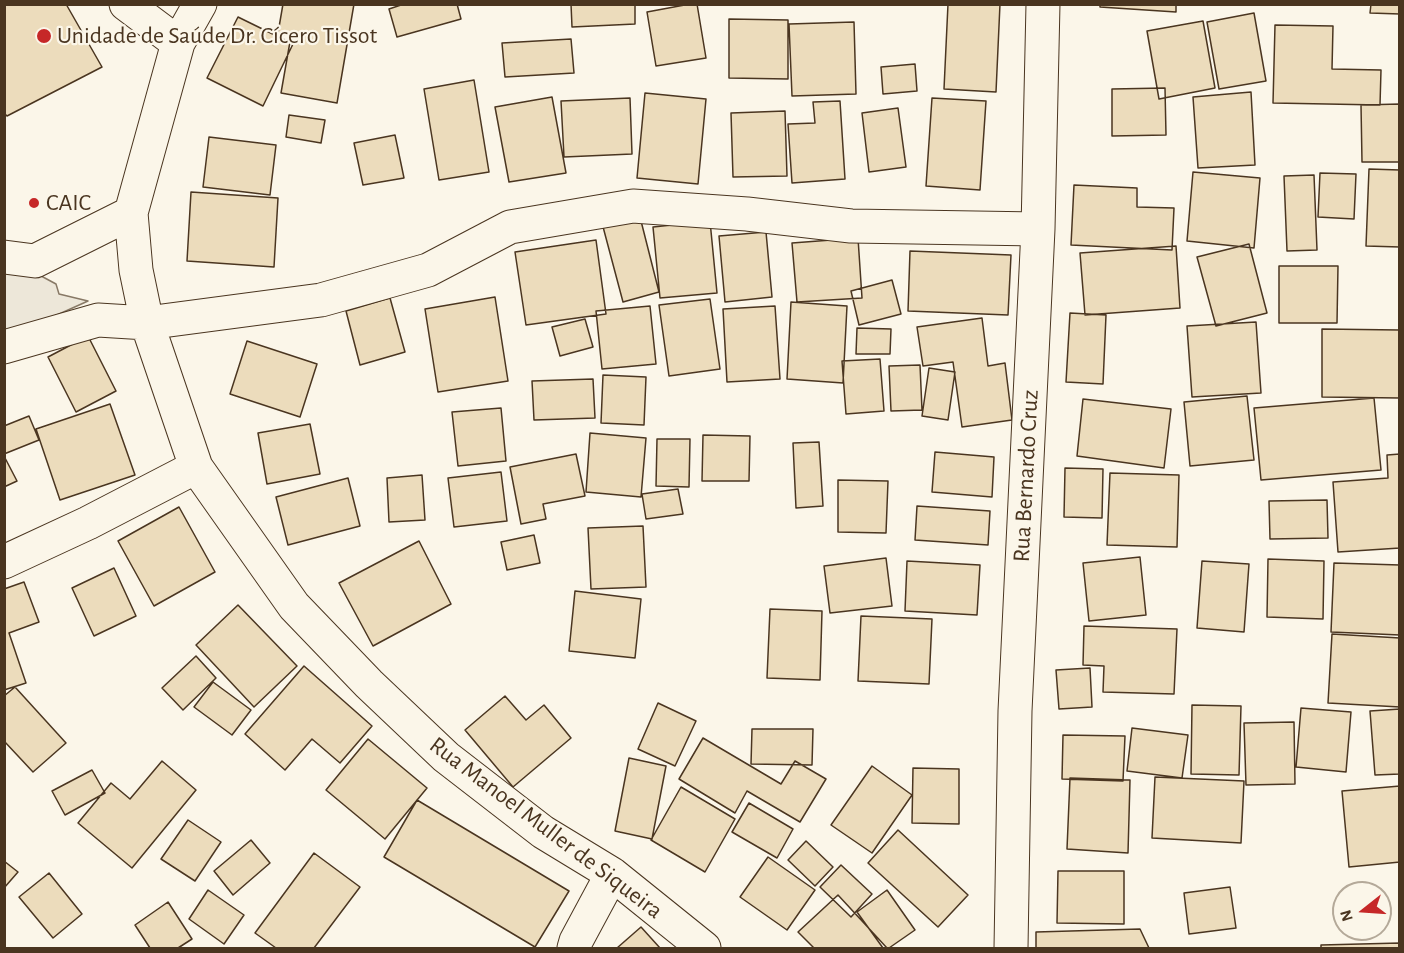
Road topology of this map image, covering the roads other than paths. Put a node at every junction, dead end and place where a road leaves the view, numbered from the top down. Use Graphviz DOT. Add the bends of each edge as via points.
graph roads {
  1 [pos="126,4"];
  2 [pos="200,4"];
  3 [pos="1043,4"];
  4 [pos="178,43"];
  5 [pos="131,213"];
  6 [pos="1038,229"];
  7 [pos="4,256"];
  8 [pos="147,323"];
  9 [pos="4,347"];
  10 [pos="196,467"];
  11 [pos="4,562"];
  12 [pos="612,874"];
  13 [pos="574,948"];
  14 [pos="705,948"];
  15 [pos="1011,948"];
  1 -- 4 [label="street"];
  2 -- 4 [label="street, Rua Manoel Muller de Siqueira"];
  3 -- 6 [label="street, Rua Bernardo Cruz"];
  4 -- 5 [label="street, Rua Manoel Muller de Siqueira"];
  5 -- 7 [label="street" via="35,261"];
  5 -- 8 [label="street, Rua Manoel Muller de Siqueira" via="136,270"];
  6 -- 8 [label="street" via="851,226 633,206 510,227 428,270 321,300"];
  6 -- 15 [label="street, Rua Bernardo Cruz" via="1015,711"];
  8 -- 9 [label="street" via="98,320"];
  8 -- 10 [label="street, Rua Manoel Muller de Siqueira"];
  10 -- 11 [label="street"];
  10 -- 12 [label="street, Rua Manoel Muller de Siqueira" via="294,606 369,684 446,757 543,832"];
  12 -- 13 [label="street"];
  12 -- 14 [label="street, Rua Manoel Muller de Siqueira"];
}
